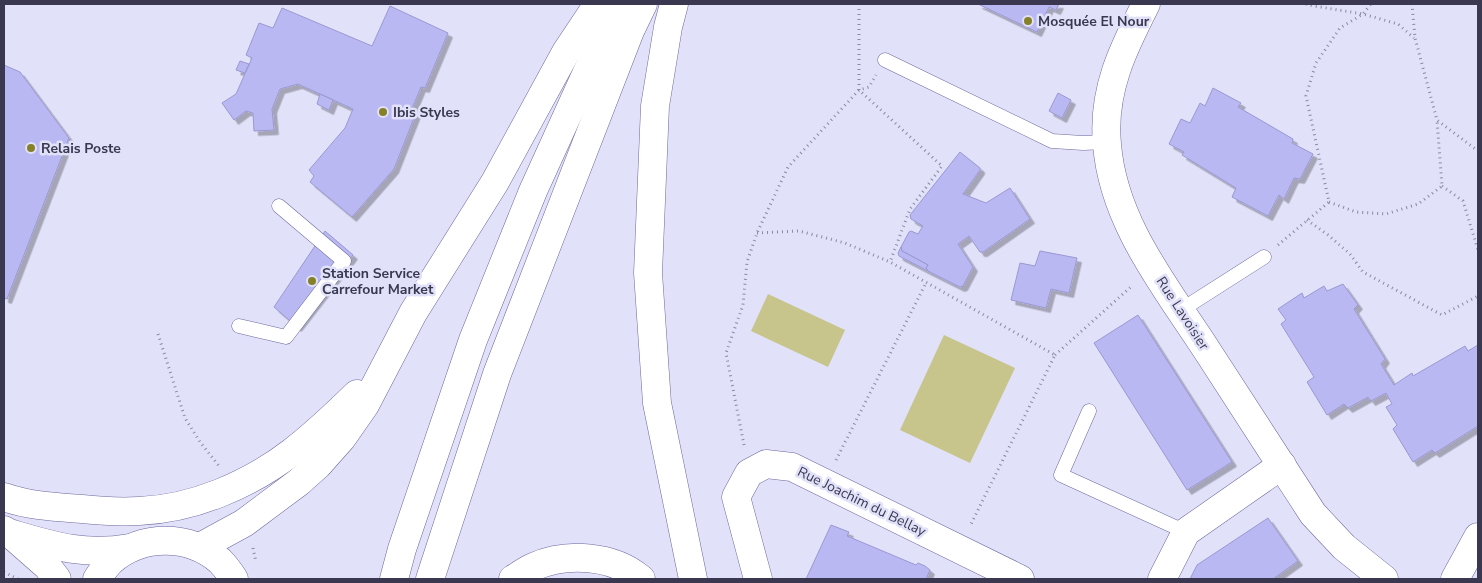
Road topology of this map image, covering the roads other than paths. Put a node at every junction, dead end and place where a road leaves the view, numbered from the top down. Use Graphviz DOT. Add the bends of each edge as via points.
graph roads {
  1 [pos="598,4"];
  2 [pos="618,4"];
  3 [pos="643,4"];
  4 [pos="674,4"];
  5 [pos="1146,4"];
  6 [pos="885,60"];
  7 [pos="1106,142"];
  8 [pos="279,206"];
  9 [pos="1264,257"];
  10 [pos="1181,310"];
  11 [pos="239,326"];
  12 [pos="382,370"];
  13 [pos="1090,411"];
  14 [pos="1282,465"];
  15 [pos="4,497"];
  16 [pos="7,531"];
  17 [pos="1186,532"];
  18 [pos="1478,536"];
  19 [pos="130,548"];
  20 [pos="200,548"];
  21 [pos="246,574"];
  22 [pos="57,579"];
  23 [pos="97,579"];
  24 [pos="394,579"];
  25 [pos="430,579"];
  26 [pos="513,579"];
  27 [pos="641,579"];
  28 [pos="693,579"];
  29 [pos="758,579"];
  30 [pos="1020,579"];
  31 [pos="1162,579"];
  32 [pos="1384,579"];
  33 [pos="1455,579"];
  1 -- 12 [label="main road" via="566,52 495,182 413,313"];
  2 -- 24 [label="main road" via="533,191 473,340"];
  3 -- 25 [label="main road" via="497,374"];
  4 -- 28 [label="main road" via="655,106 648,273 658,403"];
  5 -- 7 [label="main road, Rue Lavoisier" via="1116,66 1108,105"];
  6 -- 7 [label="lane" via="1052,141"];
  7 -- 10 [label="main road, Rue Lavoisier" via="1111,176 1128,225"];
  8 -- 11 [label="lane" via="344,261 286,337"];
  9 -- 10 [label="lane"];
  10 -- 14 [label="main road, Rue Lavoisier"];
  12 -- 15 [label="main road" via="292,452 230,489 180,506 139,511 97,510 24,504"];
  12 -- 20 [label="main road" via="365,404 342,438 318,465 244,523"];
  13 -- 17 [label="lane" via="1061,475"];
  14 -- 17 [label="main road"];
  14 -- 32 [label="main road, Rue Lavoisier" via="1313,514 1344,547"];
  16 -- 19 [label="main road" via="63,548 111,551"];
  16 -- 22 [label="main road"];
  17 -- 31 [label="main road"];
  18 -- 33 [label="main road"];
  19 -- 20 [label="main road" via="153,541 177,540"];
  19 -- 23 [label="main road" via="110,562"];
  20 -- 21 [label="main road"];
  26 -- 27 [label="main road" via="532,567 557,559 585,558 613,563"];
  29 -- 30 [label="main road, Rue Joachim du Bellay" via="736,497 749,473 766,464 792,467"];
}
